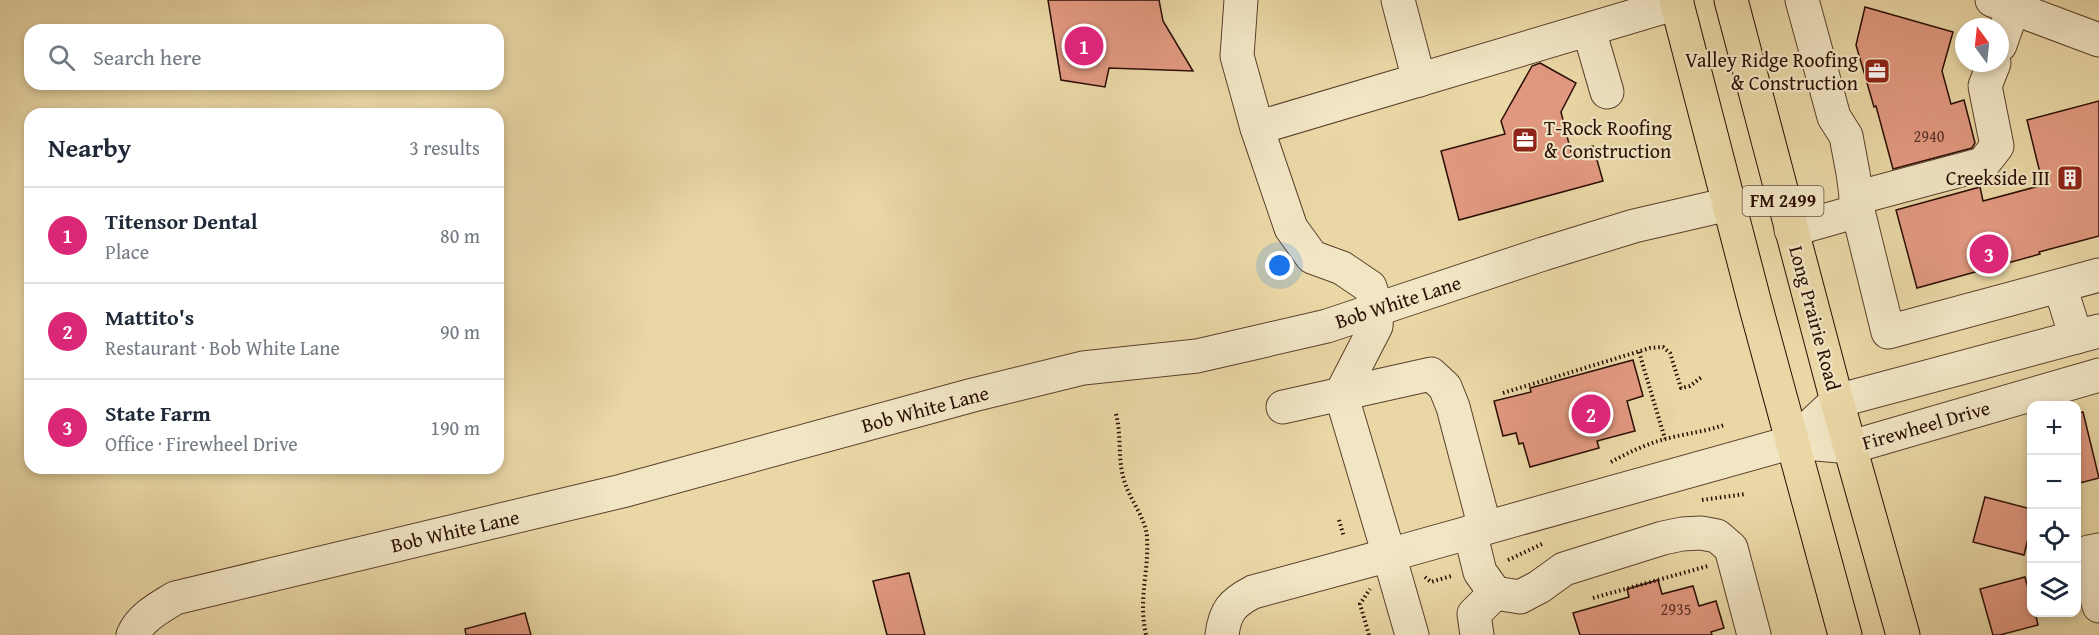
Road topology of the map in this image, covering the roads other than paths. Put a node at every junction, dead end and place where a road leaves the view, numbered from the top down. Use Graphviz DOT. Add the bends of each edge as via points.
graph roads {
  1 [pos="1242,0"];
  2 [pos="1398,0"];
  3 [pos="1731,0"];
  4 [pos="1802,0"];
  5 [pos="1677,2"];
  6 [pos="2003,4"];
  7 [pos="1589,30"];
  8 [pos="2099,40"];
  9 [pos="1990,72"];
  10 [pos="1419,80"];
  11 [pos="1606,92"];
  12 [pos="1257,128"];
  13 [pos="1729,204"];
  14 [pos="1857,204"];
  15 [pos="1791,230"];
  16 [pos="2099,275"];
  17 [pos="2060,286"];
  18 [pos="1377,309"];
  19 [pos="2088,334"];
  20 [pos="2099,375"];
  21 [pos="1341,394"];
  22 [pos="1837,401"];
  23 [pos="1283,407"];
  24 [pos="1793,442"];
  25 [pos="1851,447"];
  26 [pos="1477,530"];
  27 [pos="2094,551"];
  28 [pos="1389,555"];
  29 [pos="1495,592"];
  30 [pos="2099,606"];
  31 [pos="133,635"];
  32 [pos="1222,635"];
  33 [pos="1412,635"];
  34 [pos="1477,635"];
  35 [pos="1754,635"];
  36 [pos="1845,635"];
  37 [pos="1903,635"];
  1 -- 12 [label="street" via="1236,56"];
  2 -- 10 [label="street"];
  3 -- 15 [label="main road, Long Prairie Road / FM 2499"];
  4 -- 14 [label="street" via="1834,117 1846,136"];
  5 -- 7 [label="street"];
  5 -- 13 [label="main road, FM 2499"];
  6 -- 8 [label="street"];
  7 -- 10 [label="street"];
  7 -- 11 [label="street"];
  9 -- 14 [label="street" via="1985,86 1997,146 1983,164"];
  10 -- 12 [label="street"];
  12 -- 18 [label="street" via="1292,228 1312,257 1342,268 1370,287"];
  13 -- 18 [label="street, Bob White Lane" via="1634,226"];
  13 -- 24 [label="main road, FM 2499"];
  14 -- 15 [label="street"];
  14 -- 17 [label="street" via="1888,332"];
  15 -- 22 [label="main road, Long Prairie Road / FM 2499"];
  16 -- 17 [label="street"];
  17 -- 19 [label="street"];
  18 -- 21 [label="street" via="1376,326"];
  18 -- 31 [label="street, Bob White Lane" via="1327,326 1197,356 1083,368 622,491 175,598 150,614"];
  19 -- 22 [label="street"];
  20 -- 25 [label="street, Firewheel Drive"];
  21 -- 23 [label="street"];
  21 -- 26 [label="street" via="1431,374 1445,387 1453,408"];
  21 -- 28 [label="street"];
  22 -- 24 [label="street"];
  22 -- 25 [label="main road, Long Prairie Road / FM 2499"];
  24 -- 25 [label="street, Firewheel Drive"];
  24 -- 26 [label="street"];
  24 -- 36 [label="main road, FM 2499"];
  25 -- 37 [label="main road, Long Prairie Road / FM 2499"];
  26 -- 28 [label="street"];
  26 -- 29 [label="street" via="1480,572"];
  27 -- 30 [label="street" via="2091,575"];
  28 -- 32 [label="street" via="1253,592 1237,601 1224,619"];
  28 -- 33 [label="street"];
  29 -- 34 [label="street" via="1474,615"];
  29 -- 35 [label="street" via="1520,597 1564,569 1663,538 1701,533 1717,536 1731,548"];
}
